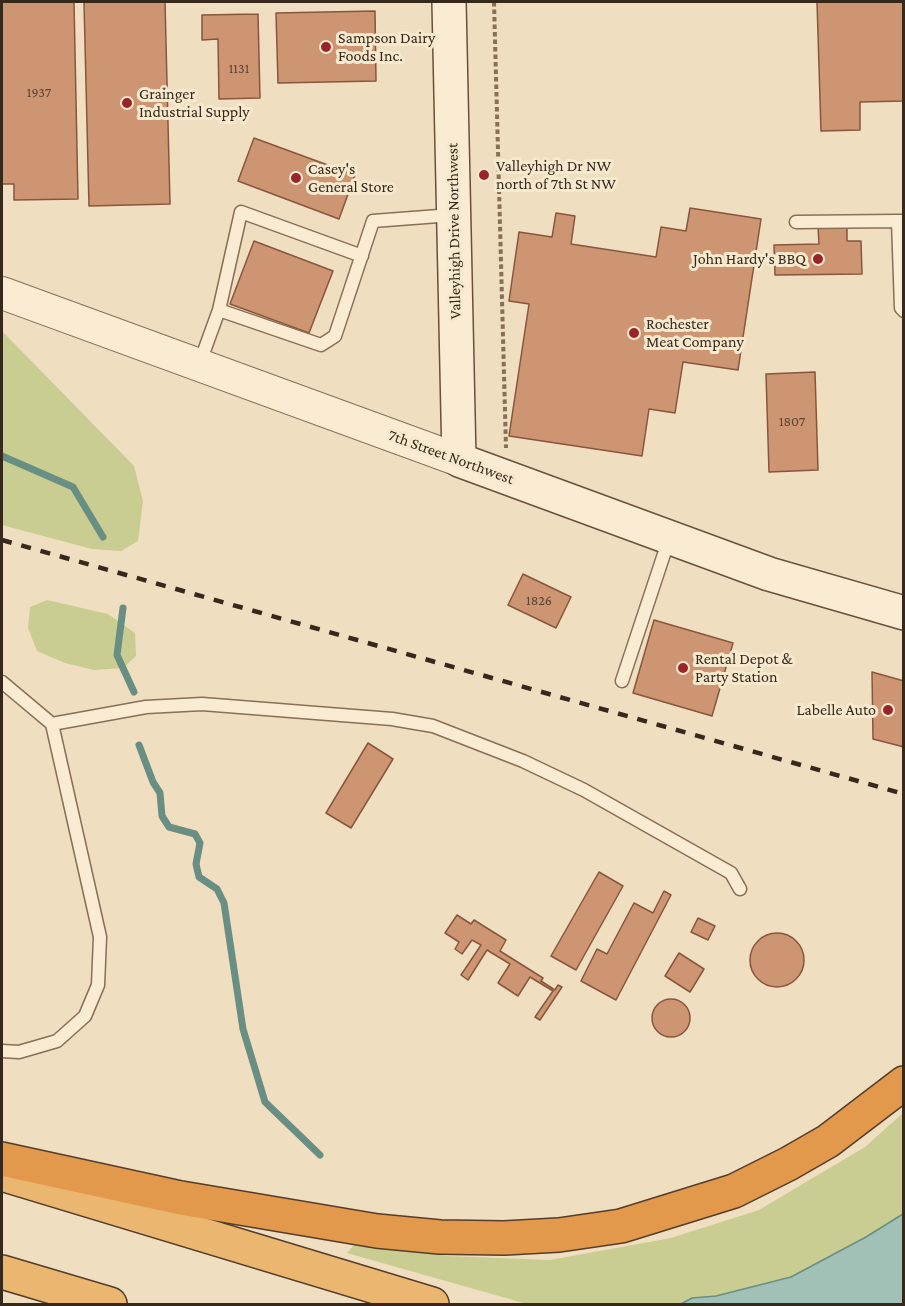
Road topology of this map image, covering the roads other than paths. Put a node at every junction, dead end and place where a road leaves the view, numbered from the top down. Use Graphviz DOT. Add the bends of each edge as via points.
graph roads {
  1 [pos="448,2"];
  2 [pos="454,215"];
  3 [pos="901,221"];
  4 [pos="796,222"];
  5 [pos="362,256"];
  6 [pos="2,293"];
  7 [pos="219,310"];
  8 [pos="903,311"];
  9 [pos="199,365"];
  10 [pos="459,460"];
  11 [pos="669,537"];
  12 [pos="903,613"];
  13 [pos="622,681"];
  14 [pos="2,682"];
  15 [pos="52,724"];
  16 [pos="740,889"];
  17 [pos="2,1051"];
  18 [pos="903,1083"];
  19 [pos="2,1159"];
  20 [pos="2,1174"];
  21 [pos="2,1272"];
  22 [pos="110,1305"];
  23 [pos="432,1305"];
  1 -- 2 [label="main road, Valleyhigh Drive Northwest"];
  2 -- 5 [label="lane" via="373,221"];
  2 -- 10 [label="main road, Valleyhigh Drive Northwest"];
  3 -- 4 [label="lane"];
  3 -- 8 [label="lane"];
  5 -- 7 [label="lane" via="335,336 321,345"];
  5 -- 7 [label="lane" via="241,212"];
  6 -- 9 [label="street, 7th Street Northwest"];
  7 -- 9 [label="lane"];
  9 -- 10 [label="street, 7th Street Northwest"];
  10 -- 11 [label="main road, 7th Street Northwest"];
  11 -- 12 [label="main road, 7th Street Northwest" via="769,574"];
  11 -- 13 [label="lane"];
  14 -- 15 [label="lane"];
  15 -- 16 [label="lane" via="146,707 202,704 392,719 433,726 584,790 731,873"];
  15 -- 17 [label="lane" via="100,937 98,985 85,1016 57,1041 19,1052"];
  18 -- 19 [label="highway" via="828,1140 734,1191 621,1226 560,1235 440,1237 377,1231 181,1198"];
  20 -- 23 [label="highway"];
  21 -- 22 [label="highway"];
}
